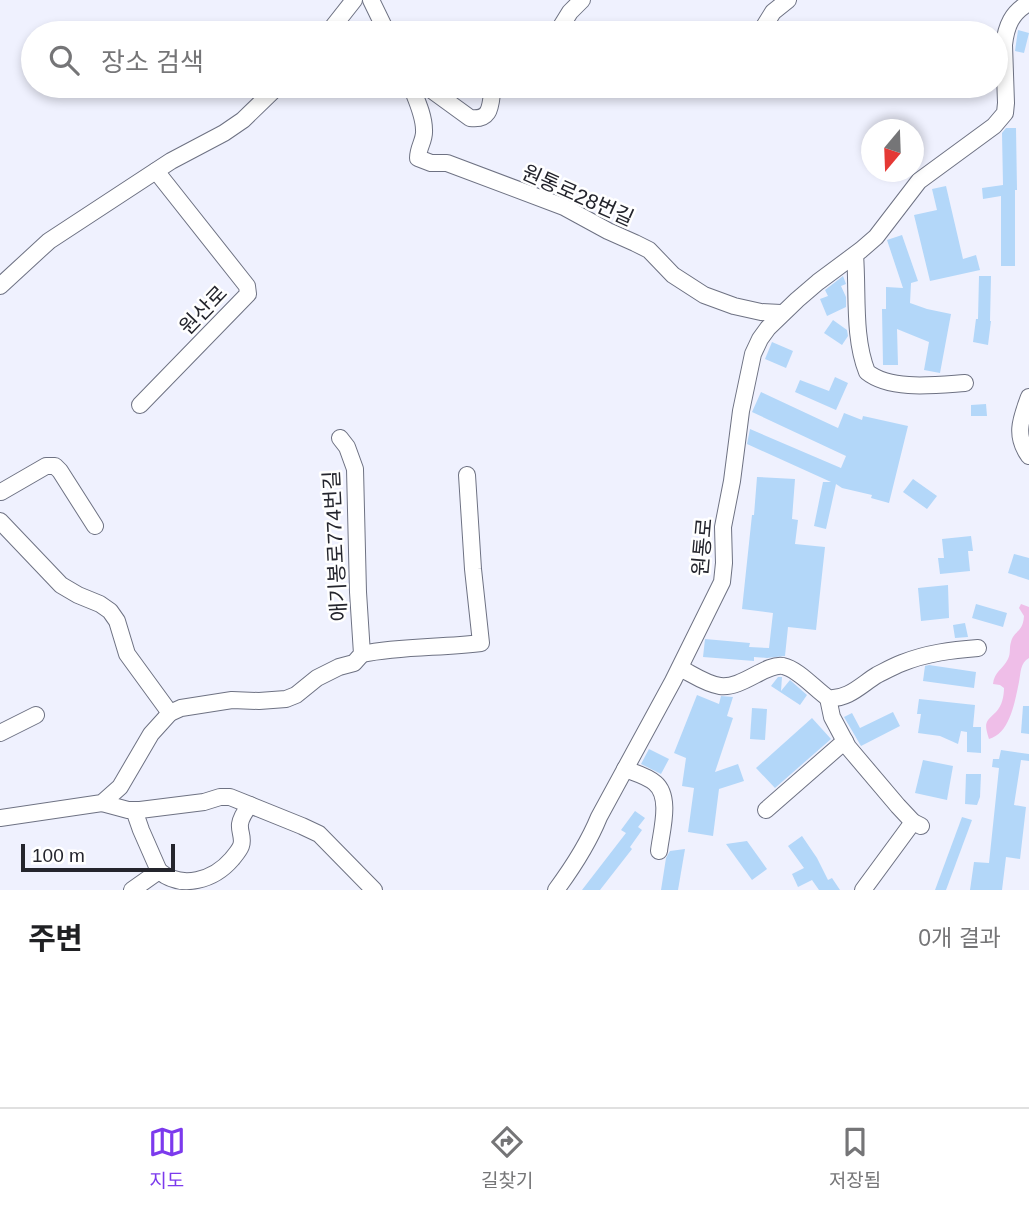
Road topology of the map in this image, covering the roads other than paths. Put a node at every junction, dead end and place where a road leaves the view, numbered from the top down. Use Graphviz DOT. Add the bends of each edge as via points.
graph roads {
  1 [pos="354,0"];
  2 [pos="371,0"];
  3 [pos="582,0"];
  4 [pos="788,0"];
  5 [pos="1029,3"];
  6 [pos="337,21"];
  7 [pos="381,21"];
  8 [pos="564,21"];
  9 [pos="767,21"];
  10 [pos="1008,29"];
  11 [pos="266,98"];
  12 [pos="415,98"];
  13 [pos="442,98"];
  14 [pos="491,98"];
  15 [pos="1006,98"];
  16 [pos="156,171"];
  17 [pos="855,255"];
  18 [pos="0,286"];
  19 [pos="781,313"];
  20 [pos="965,383"];
  21 [pos="1029,397"];
  22 [pos="140,405"];
  23 [pos="340,438"];
  24 [pos="1029,456"];
  25 [pos="467,475"];
  26 [pos="0,493"];
  27 [pos="0,520"];
  28 [pos="95,526"];
  29 [pos="978,648"];
  30 [pos="362,654"];
  31 [pos="680,668"];
  32 [pos="828,698"];
  33 [pos="170,713"];
  34 [pos="36,715"];
  35 [pos="0,733"];
  36 [pos="845,741"];
  37 [pos="625,769"];
  38 [pos="102,803"];
  39 [pos="250,804"];
  40 [pos="134,810"];
  41 [pos="766,810"];
  42 [pos="0,818"];
  43 [pos="659,851"];
  44 [pos="159,871"];
  45 [pos="132,890"];
  46 [pos="374,890"];
  47 [pos="556,890"];
  48 [pos="863,890"];
  1 -- 6 [label="street"];
  2 -- 7 [label="street"];
  3 -- 8 [label="street"];
  4 -- 9 [label="street"];
  5 -- 10 [label="street, 원통로" via="1013,15"];
  11 -- 16 [label="street" via="224,133"];
  12 -- 19 [label="street, 원통로28번길" via="425,129 418,158 447,163 564,207 649,250 673,275 704,295 734,306"];
  13 -- 14 [label="street" via="478,119 488,113"];
  15 -- 17 [label="street, 원통로" via="1002,118 919,181 876,237"];
  16 -- 18 [label="street" via="49,240"];
  16 -- 22 [label="street, 원산로" via="247,286 248,294"];
  17 -- 19 [label="street, 원통로"];
  17 -- 20 [label="street" via="857,331 867,372 905,385"];
  19 -- 31 [label="street, 원통로" via="760,338 746,384 723,527 722,582"];
  21 -- 24 [label="street" via="1020,428"];
  23 -- 30 [label="street, 애기봉로774번길" via="355,469"];
  25 -- 30 [label="street" via="481,643"];
  26 -- 28 [label="street" via="46,466 55,467"];
  27 -- 33 [label="street" via="61,585 110,611 127,654"];
  29 -- 32 [label="street" via="922,656 877,675 845,696"];
  30 -- 33 [label="street" via="354,663 317,678 286,699 232,700"];
  31 -- 32 [label="street" via="724,686 782,666"];
  31 -- 37 [label="street, 원통로"];
  32 -- 36 [label="street"];
  33 -- 38 [label="street" via="151,734 120,787"];
  34 -- 35 [label="street"];
  36 -- 41 [label="street"];
  36 -- 48 [label="street" via="917,824"];
  37 -- 43 [label="street" via="661,790 665,806"];
  37 -- 47 [label="street, 원통로" via="590,839"];
  38 -- 40 [label="street"];
  38 -- 42 [label="street"];
  39 -- 40 [label="street" via="220,797"];
  39 -- 44 [label="street" via="240,823 242,845 214,875 197,882 173,880"];
  39 -- 46 [label="street" via="319,834"];
  40 -- 44 [label="street"];
  44 -- 45 [label="street"];
}
